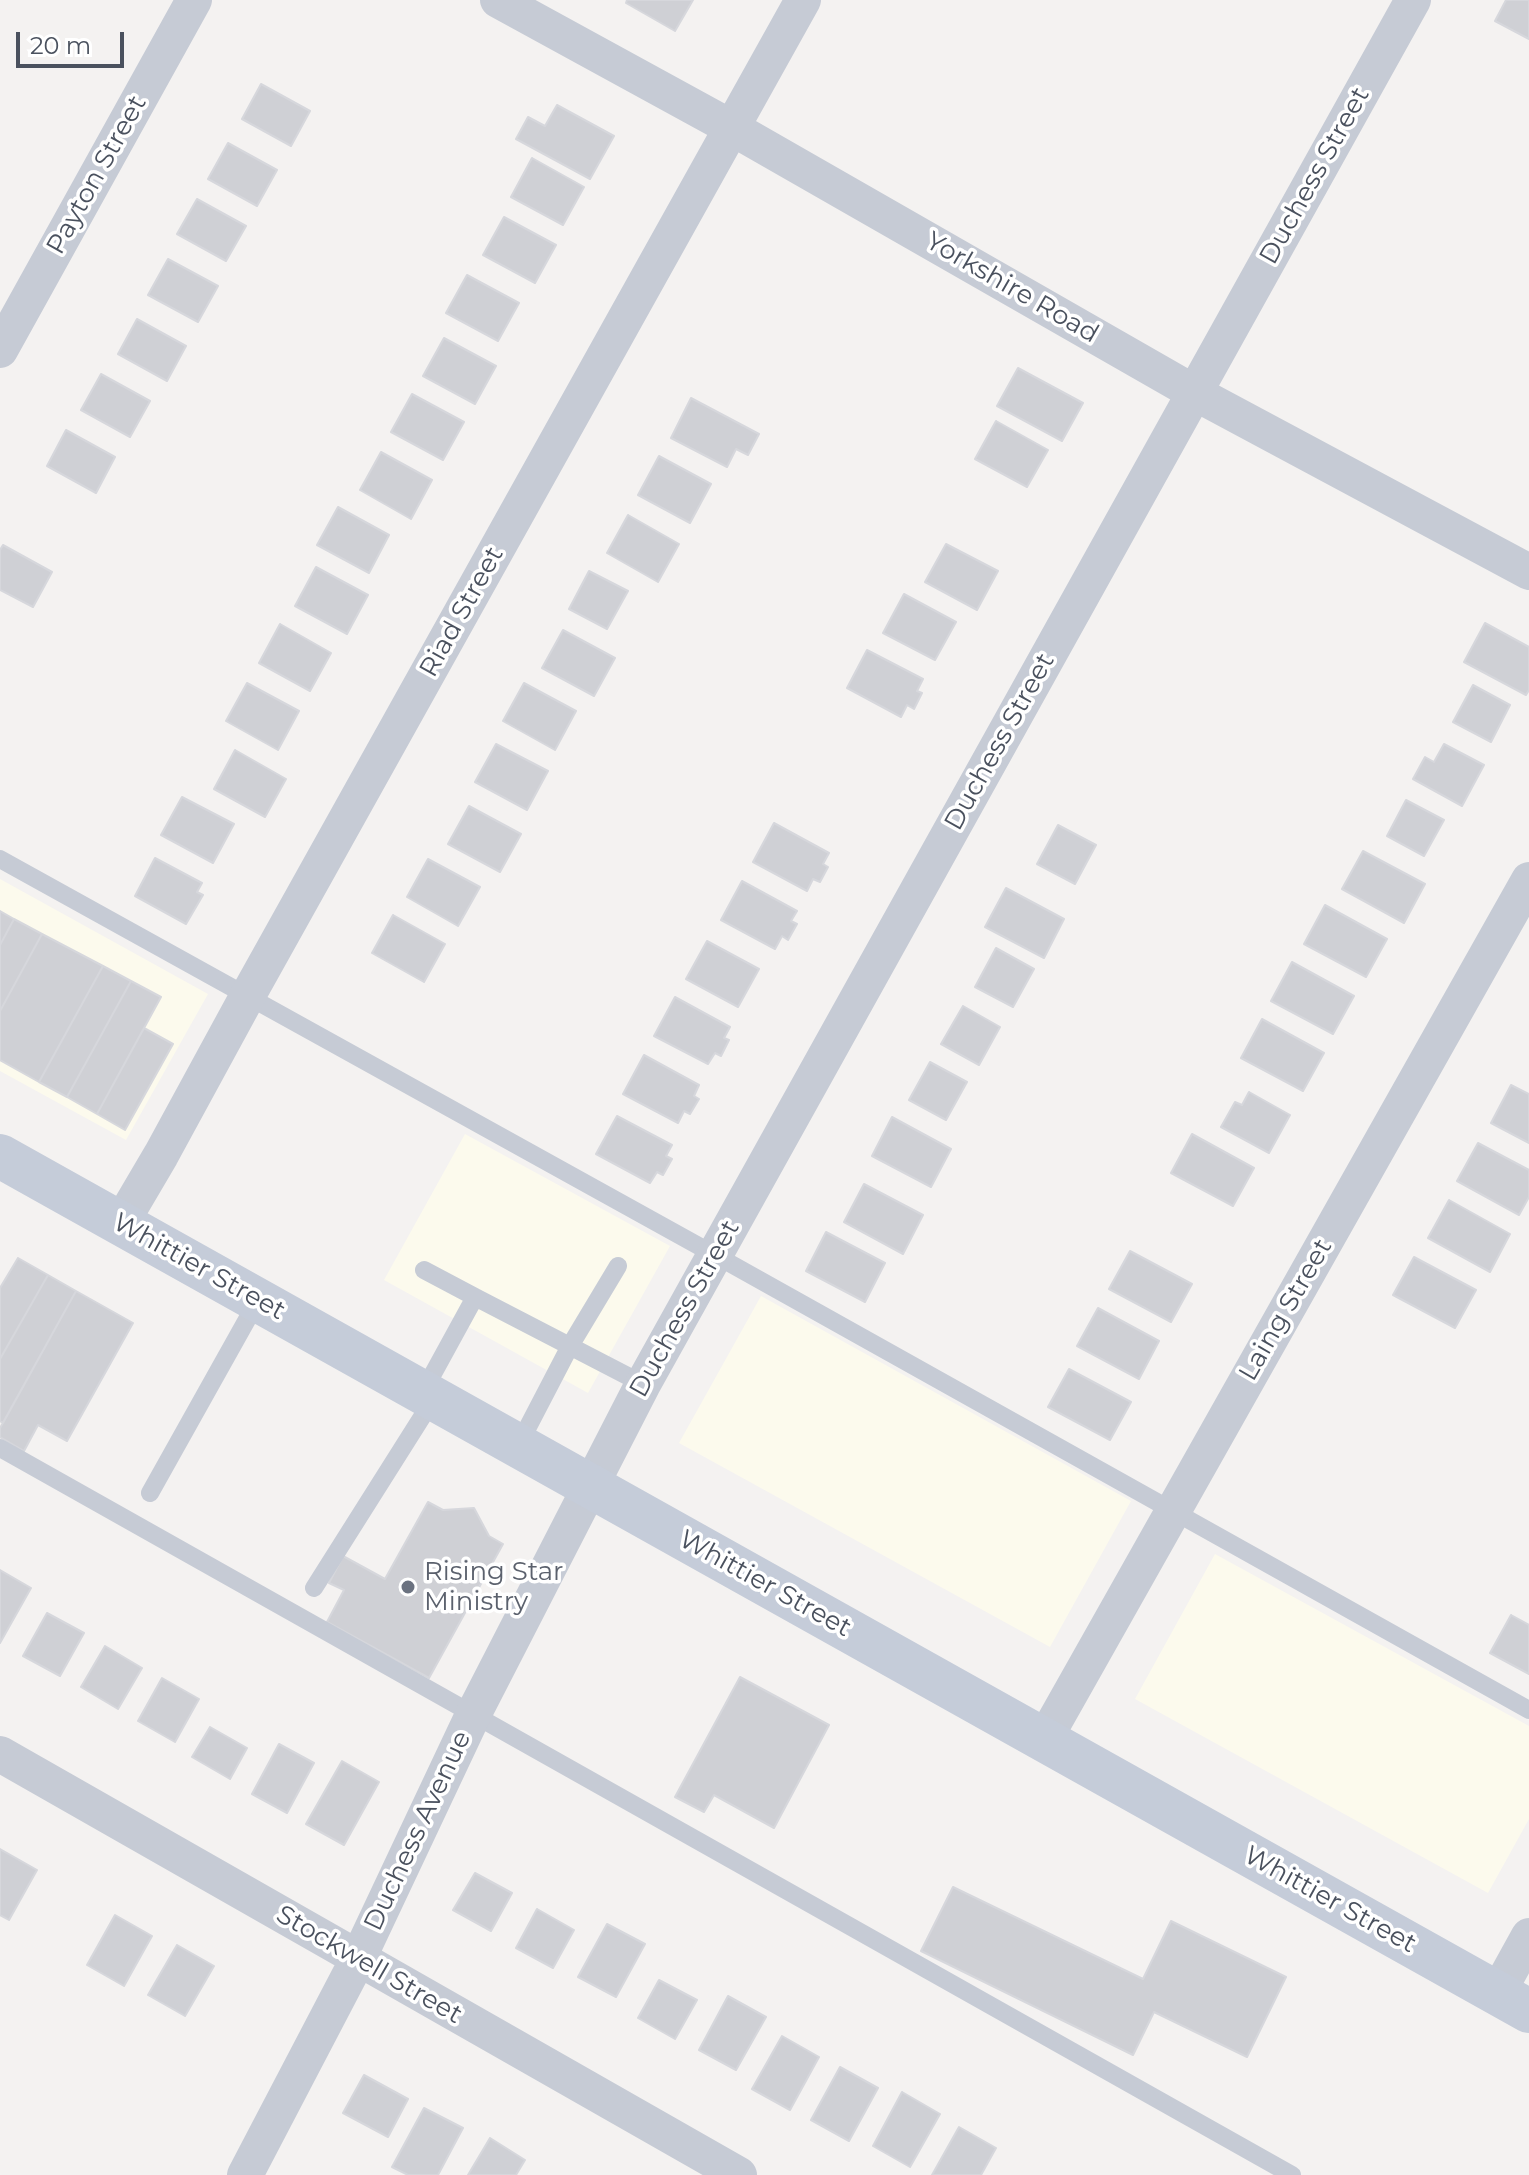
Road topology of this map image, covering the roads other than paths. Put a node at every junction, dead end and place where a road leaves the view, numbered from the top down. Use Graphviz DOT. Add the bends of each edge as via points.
graph roads {
  1 [pos="194,0"];
  2 [pos="498,0"];
  3 [pos="803,0"];
  4 [pos="1413,0"];
  5 [pos="732,128"];
  6 [pos="0,350"];
  7 [pos="1195,393"];
  8 [pos="1529,572"];
  9 [pos="0,859"];
  10 [pos="1529,880"];
  11 [pos="247,997"];
  12 [pos="0,1156"];
  13 [pos="121,1223"];
  14 [pos="715,1255"];
  15 [pos="618,1266"];
  16 [pos="424,1270"];
  17 [pos="475,1297"];
  18 [pos="258,1300"];
  19 [pos="570,1346"];
  20 [pos="643,1384"];
  21 [pos="428,1395"];
  22 [pos="518,1446"];
  23 [pos="0,1448"];
  24 [pos="590,1486"];
  25 [pos="150,1493"];
  26 [pos="1172,1511"];
  27 [pos="314,1588"];
  28 [pos="1529,1710"];
  29 [pos="474,1713"];
  30 [pos="1044,1740"];
  31 [pos="0,1754"];
  32 [pos="1529,1936"];
  33 [pos="358,1959"];
  34 [pos="1513,2002"];
  35 [pos="245,2175"];
  36 [pos="739,2175"];
  37 [pos="1292,2175"];
  1 -- 6 [label="street, Payton Street"];
  2 -- 5 [label="street, Yorkshire Road"];
  3 -- 5 [label="street, Riad Street"];
  4 -- 7 [label="street, Duchess Street"];
  5 -- 7 [label="street, Yorkshire Road"];
  5 -- 11 [label="street, Riad Street"];
  7 -- 8 [label="street, Yorkshire Road"];
  7 -- 14 [label="street, Duchess Street"];
  9 -- 11 [label="lane"];
  10 -- 26 [label="street, Laing Street"];
  11 -- 13 [label="street, Riad Street"];
  11 -- 14 [label="lane"];
  12 -- 13 [label="street, Whittier Street"];
  13 -- 18 [label="street, Whittier Street"];
  14 -- 20 [label="street, Duchess Street"];
  14 -- 26 [label="lane"];
  15 -- 19 [label="lane"];
  16 -- 17 [label="lane"];
  17 -- 19 [label="lane"];
  17 -- 21 [label="lane"];
  18 -- 21 [label="street, Whittier Street"];
  18 -- 25 [label="lane"];
  19 -- 20 [label="lane"];
  19 -- 22 [label="lane"];
  20 -- 24 [label="street, Duchess Street"];
  21 -- 22 [label="street, Whittier Street"];
  21 -- 27 [label="lane"];
  22 -- 24 [label="street, Whittier Street"];
  23 -- 29 [label="lane"];
  24 -- 29 [label="street, Duchess Avenue"];
  24 -- 30 [label="street, Whittier Street"];
  26 -- 28 [label="lane"];
  26 -- 30 [label="street, Laing Street"];
  29 -- 33 [label="street, Duchess Avenue"];
  29 -- 37 [label="lane"];
  30 -- 34 [label="street, Whittier Street"];
  31 -- 33 [label="street, Stockwell Street"];
  32 -- 34 [label="street"];
  33 -- 35 [label="street, Duchess Avenue"];
  33 -- 36 [label="street, Stockwell Street"];
}
